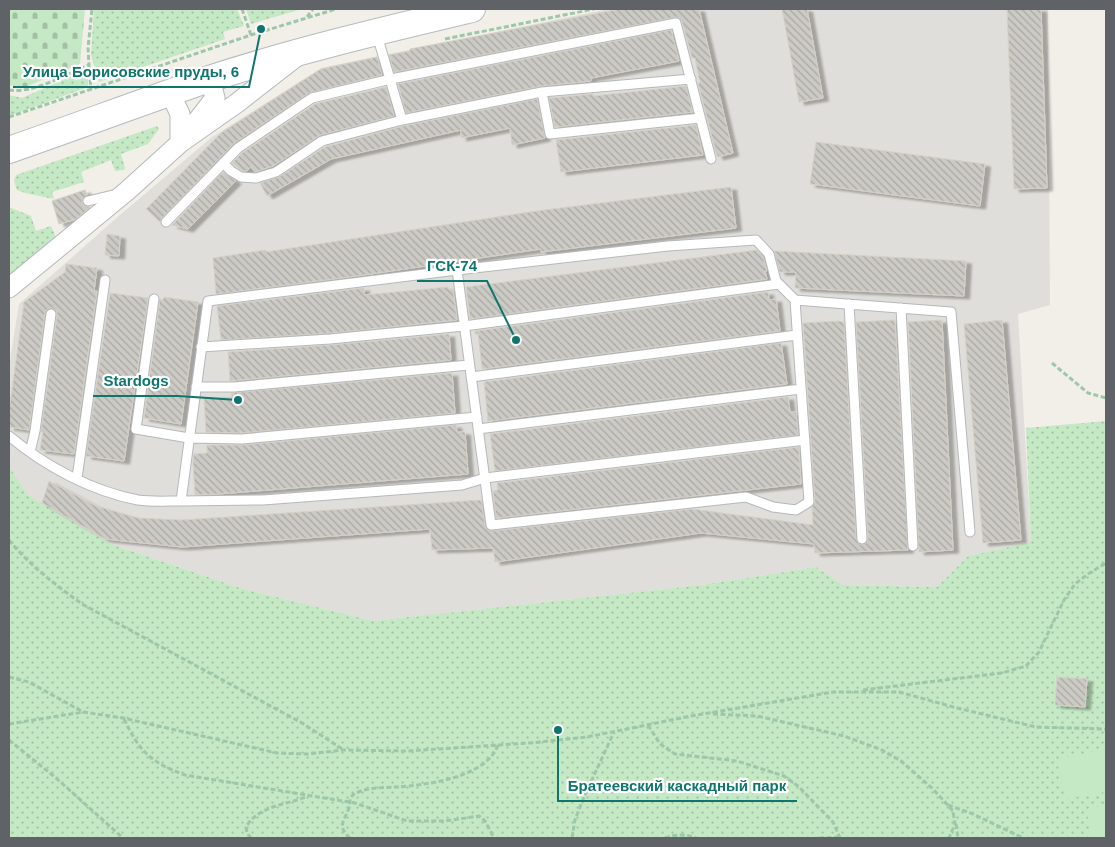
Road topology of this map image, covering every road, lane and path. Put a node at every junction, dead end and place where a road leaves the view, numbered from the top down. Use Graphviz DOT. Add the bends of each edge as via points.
graph roads {
  1 [pos="92,9"];
  2 [pos="242,9"];
  3 [pos="313,9"];
  4 [pos="336,9"];
  5 [pos="472,9"];
  6 [pos="436,13"];
  7 [pos="307,18"];
  8 [pos="376,32"];
  9 [pos="251,35"];
  10 [pos="303,51"];
  11 [pos="89,65"];
  12 [pos="210,79"];
  13 [pos="390,79"];
  14 [pos="690,79"];
  15 [pos="91,88"];
  16 [pos="9,90"];
  17 [pos="542,92"];
  18 [pos="170,93"];
  19 [pos="9,117"];
  20 [pos="700,118"];
  21 [pos="402,120"];
  22 [pos="180,143"];
  23 [pos="9,150"];
  24 [pos="711,159"];
  25 [pos="224,163"];
  26 [pos="127,191"];
  27 [pos="88,200"];
  28 [pos="166,222"];
  29 [pos="457,270"];
  30 [pos="104,280"];
  31 [pos="779,284"];
  32 [pos="9,288"];
  33 [pos="154,299"];
  34 [pos="795,300"];
  35 [pos="849,304"];
  36 [pos="901,308"];
  37 [pos="51,314"];
  38 [pos="464,326"];
  39 [pos="797,335"];
  40 [pos="201,347"];
  41 [pos="1052,363"];
  42 [pos="469,364"];
  43 [pos="471,376"];
  44 [pos="196,387"];
  45 [pos="801,389"];
  46 [pos="1106,398"];
  47 [pos="476,417"];
  48 [pos="478,429"];
  49 [pos="9,436"];
  50 [pos="189,438"];
  51 [pos="805,440"];
  52 [pos="30,452"];
  53 [pos="78,478"];
  54 [pos="485,478"];
  55 [pos="181,501"];
  56 [pos="970,532"];
  57 [pos="862,539"];
  58 [pos="9,540"];
  59 [pos="913,546"];
  60 [pos="1106,563"];
  61 [pos="9,677"];
  62 [pos="853,692"];
  63 [pos="83,712"];
  64 [pos="706,714"];
  65 [pos="123,718"];
  66 [pos="9,724"];
  67 [pos="648,725"];
  68 [pos="1106,729"];
  69 [pos="614,732"];
  70 [pos="9,740"];
  71 [pos="498,745"];
  72 [pos="344,750"];
  73 [pos="306,796"];
  74 [pos="349,802"];
  75 [pos="948,805"];
  76 [pos="953,811"];
  77 [pos="123,838"];
  78 [pos="251,838"];
  79 [pos="350,838"];
  80 [pos="494,838"];
  81 [pos="572,838"];
  82 [pos="665,838"];
  83 [pos="696,838"];
  84 [pos="819,838"];
  85 [pos="839,838"];
  86 [pos="949,838"];
  87 [pos="958,838"];
  88 [pos="1023,838"];
  1 -- 11 [label="path"];
  2 -- 9 [label="path"];
  3 -- 7 [label="path"];
  4 -- 7 [label="path"];
  5 -- 6 [label="main road"];
  6 -- 8 [label="main road"];
  7 -- 9 [label="path"];
  8 -- 10 [label="main road"];
  8 -- 13 [label="lane"];
  9 -- 15 [label="path"];
  10 -- 12 [label="main road"];
  10 -- 22 [label="street"];
  11 -- 15 [label="path"];
  11 -- 16 [label="path" via="33,88"];
  12 -- 18 [label="main road"];
  12 -- 22 [label="street" via="215,98"];
  13 -- 14 [label="lane" via="676,22"];
  13 -- 21 [label="lane"];
  13 -- 25 [label="lane" via="312,98 238,148"];
  14 -- 17 [label="lane"];
  14 -- 20 [label="lane"];
  15 -- 19 [label="path"];
  17 -- 20 [label="lane" via="550,134"];
  17 -- 21 [label="lane"];
  18 -- 22 [label="street" via="180,114"];
  18 -- 23 [label="main road"];
  20 -- 24 [label="lane"];
  21 -- 25 [label="lane" via="322,141 276,172 256,178 241,177"];
  22 -- 26 [label="street"];
  25 -- 28 [label="lane"];
  26 -- 27 [label="lane"];
  26 -- 32 [label="street"];
  29 -- 31 [label="lane" via="668,246 756,240 769,254"];
  29 -- 38 [label="lane"];
  29 -- 40 [label="lane" via="208,301"];
  30 -- 53 [label="lane"];
  31 -- 34 [label="lane"];
  31 -- 38 [label="lane"];
  33 -- 50 [label="lane" via="136,430"];
  34 -- 35 [label="lane"];
  34 -- 39 [label="lane"];
  35 -- 36 [label="lane"];
  35 -- 57 [label="lane"];
  36 -- 56 [label="lane" via="951,312"];
  36 -- 59 [label="lane"];
  37 -- 52 [label="lane"];
  38 -- 40 [label="lane"];
  38 -- 42 [label="lane"];
  39 -- 43 [label="lane"];
  39 -- 45 [label="lane"];
  40 -- 44 [label="lane"];
  41 -- 46 [label="path" via="1088,393"];
  42 -- 43 [label="lane"];
  42 -- 44 [label="lane" via="234,387"];
  43 -- 47 [label="lane"];
  44 -- 50 [label="lane"];
  45 -- 48 [label="lane"];
  45 -- 51 [label="lane"];
  47 -- 48 [label="lane"];
  47 -- 50 [label="lane" via="242,439"];
  48 -- 54 [label="lane"];
  49 -- 52 [label="lane"];
  50 -- 55 [label="lane"];
  51 -- 54 [label="lane"];
  51 -- 54 [label="lane" via="809,502 796,510 774,507 746,497 491,525"];
  52 -- 53 [label="lane" via="54,468"];
  53 -- 55 [label="lane" via="103,490 140,500"];
  54 -- 55 [label="lane" via="462,485 283,499"];
  58 -- 72 [label="path" via="56,585 82,604 302,723"];
  60 -- 62 [label="path" via="1076,584 1064,600 1040,652 1026,666 1002,673"];
  61 -- 63 [label="path" via="29,682"];
  62 -- 64 [label="path" via="833,692"];
  62 -- 68 [label="path" via="900,692 1036,728"];
  63 -- 65 [label="path"];
  63 -- 66 [label="path"];
  64 -- 67 [label="path"];
  64 -- 75 [label="path" via="757,716 865,743 901,760"];
  65 -- 72 [label="path" via="277,753"];
  65 -- 73 [label="path" via="142,750 164,767 204,780"];
  67 -- 69 [label="path"];
  67 -- 85 [label="path" via="660,744 675,754 737,761 784,776 833,822"];
  69 -- 71 [label="path"];
  69 -- 81 [label="path" via="584,797"];
  70 -- 77 [label="path"];
  71 -- 72 [label="path" via="408,751"];
  71 -- 74 [label="path" via="492,756 479,767 460,776 429,784 375,788 354,795"];
  73 -- 74 [label="path"];
  73 -- 78 [label="path" via="262,811 246,827"];
  74 -- 79 [label="path" via="343,824 345,834"];
  74 -- 80 [label="path" via="416,822 479,816"];
  75 -- 76 [label="path"];
  75 -- 88 [label="path"];
  76 -- 86 [label="path" via="955,824"];
  76 -- 87 [label="path"];
  82 -- 83 [label="path" via="679,835"];
  84 -- 85 [label="path"];
}
